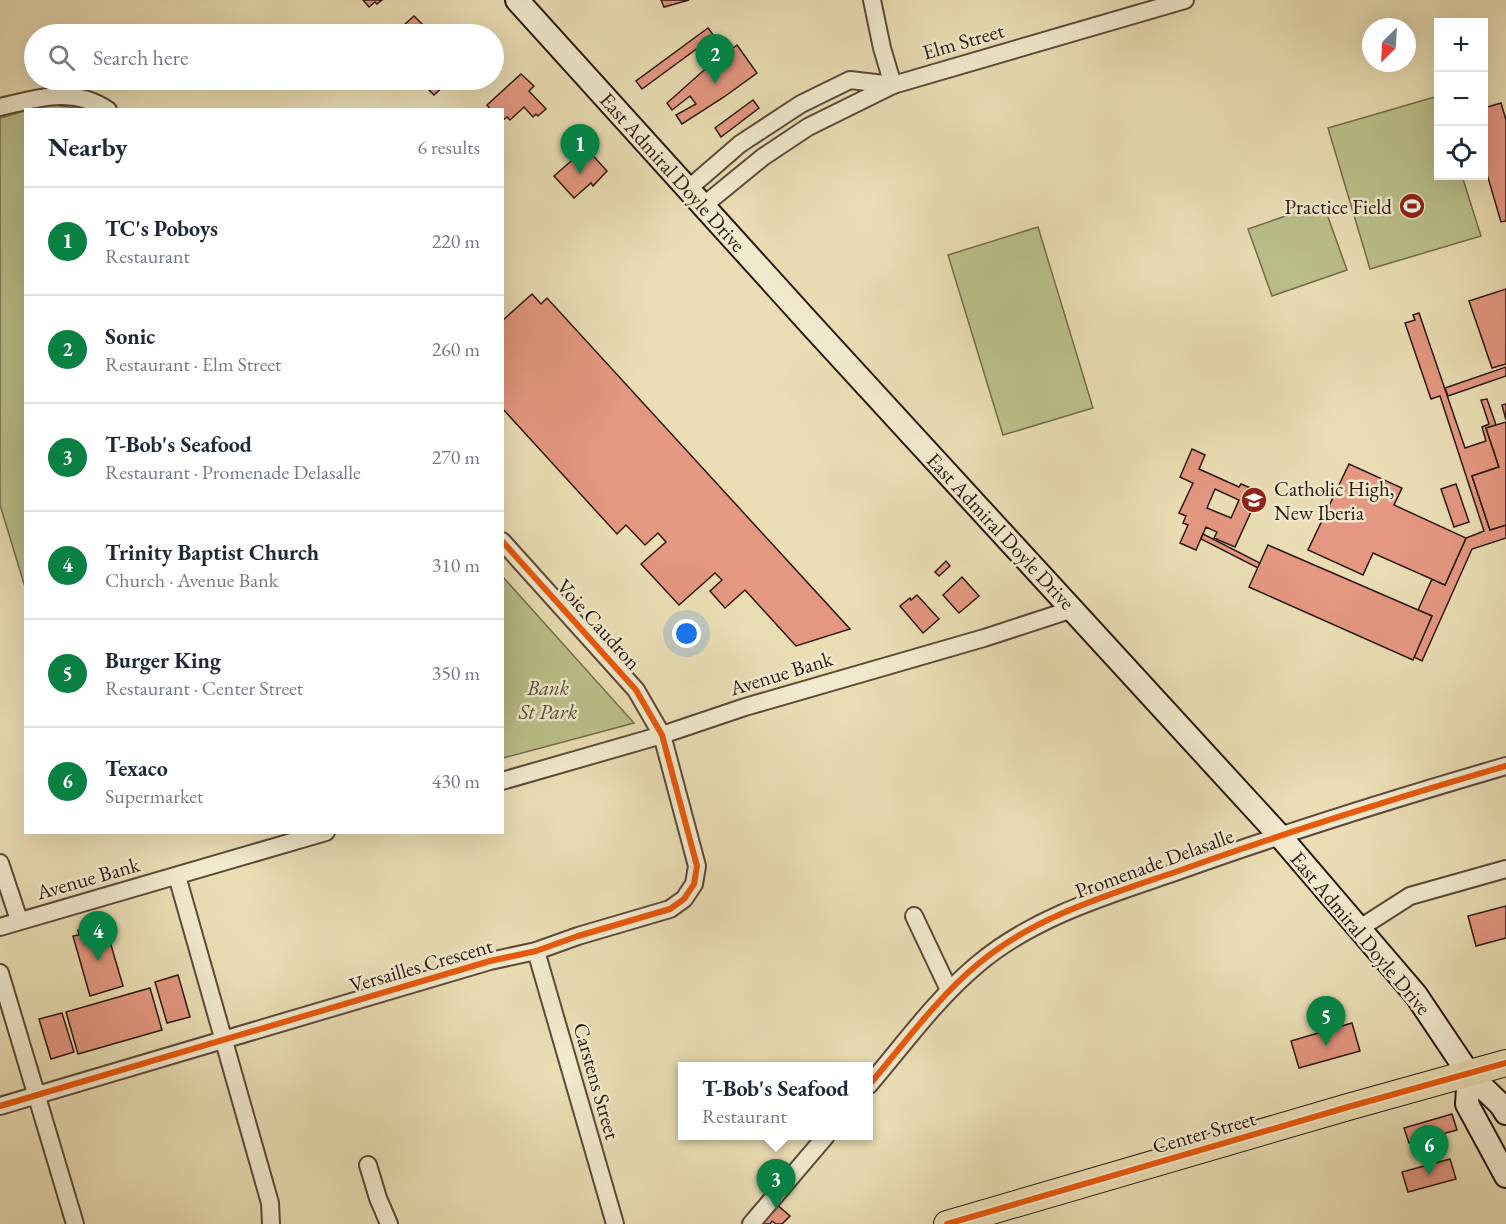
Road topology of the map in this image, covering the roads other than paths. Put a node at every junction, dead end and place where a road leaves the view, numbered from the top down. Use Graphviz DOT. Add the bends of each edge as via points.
graph roads {
  1 [pos="517,0"];
  2 [pos="872,0"];
  3 [pos="1185,0"];
  4 [pos="893,85"];
  5 [pos="0,107"];
  6 [pos="104,108"];
  7 [pos="696,198"];
  8 [pos="504,543"];
  9 [pos="1072,609"];
  10 [pos="662,735"];
  11 [pos="1506,766"];
  12 [pos="504,781"];
  13 [pos="319,834"];
  14 [pos="1279,835"];
  15 [pos="0,863"];
  16 [pos="1506,869"];
  17 [pos="177,876"];
  18 [pos="914,916"];
  19 [pos="19,921"];
  20 [pos="0,927"];
  21 [pos="1359,928"];
  22 [pos="536,951"];
  23 [pos="0,973"];
  24 [pos="950,990"];
  25 [pos="223,1040"];
  26 [pos="1506,1063"];
  27 [pos="1469,1074"];
  28 [pos="873,1080"];
  29 [pos="37,1096"];
  30 [pos="0,1106"];
  31 [pos="1506,1113"];
  32 [pos="823,1140"];
  33 [pos="368,1165"];
  34 [pos="1506,1176"];
  35 [pos="75,1224"];
  36 [pos="271,1224"];
  37 [pos="389,1224"];
  38 [pos="615,1224"];
  39 [pos="751,1224"];
  40 [pos="947,1224"];
  1 -- 7 [label="main road, East Admiral Doyle Drive"];
  2 -- 4 [label="street"];
  3 -- 4 [label="street, Elm Street"];
  4 -- 7 [label="street, Elm Street" via="808,128"];
  4 -- 7 [label="street, Elm Street" via="850,80 801,104 740,144"];
  5 -- 6 [label="street" via="67,94"];
  7 -- 9 [label="main road, East Admiral Doyle Drive"];
  8 -- 10 [label="street, Voie Caudron" via="636,690"];
  9 -- 10 [label="street, Avenue Bank"];
  9 -- 14 [label="main road, East Admiral Doyle Drive"];
  10 -- 12 [label="street, Avenue Bank"];
  10 -- 22 [label="street, Versailles Crescent" via="697,866 694,884 670,909"];
  11 -- 14 [label="street, Promenade Delasalle"];
  13 -- 17 [label="street, Avenue Bank"];
  14 -- 21 [label="main road, East Admiral Doyle Drive"];
  14 -- 24 [label="street, Promenade Delasalle" via="1087,903 1038,925 985,959"];
  15 -- 19 [label="street"];
  16 -- 21 [label="street" via="1410,896"];
  17 -- 19 [label="street, Avenue Bank"];
  17 -- 25 [label="street"];
  18 -- 24 [label="street"];
  19 -- 20 [label="street, Avenue Bank"];
  21 -- 27 [label="main road, East Admiral Doyle Drive" via="1416,995"];
  22 -- 25 [label="street, Versailles Crescent"];
  22 -- 38 [label="street, Carstens Street"];
  23 -- 29 [label="street"];
  24 -- 28 [label="street, Promenade Delasalle"];
  25 -- 29 [label="street, Versailles Crescent"];
  25 -- 36 [label="street" via="270,1203"];
  26 -- 27 [label="main road, Center Street"];
  27 -- 31 [label="main road, East Admiral Doyle Drive"];
  27 -- 34 [label="main road" via="1467,1104"];
  27 -- 40 [label="main road, Center Street"];
  29 -- 30 [label="street, Versailles Crescent"];
  29 -- 35 [label="street"];
  32 -- 39 [label="street"];
  33 -- 37 [label="street"];
}
